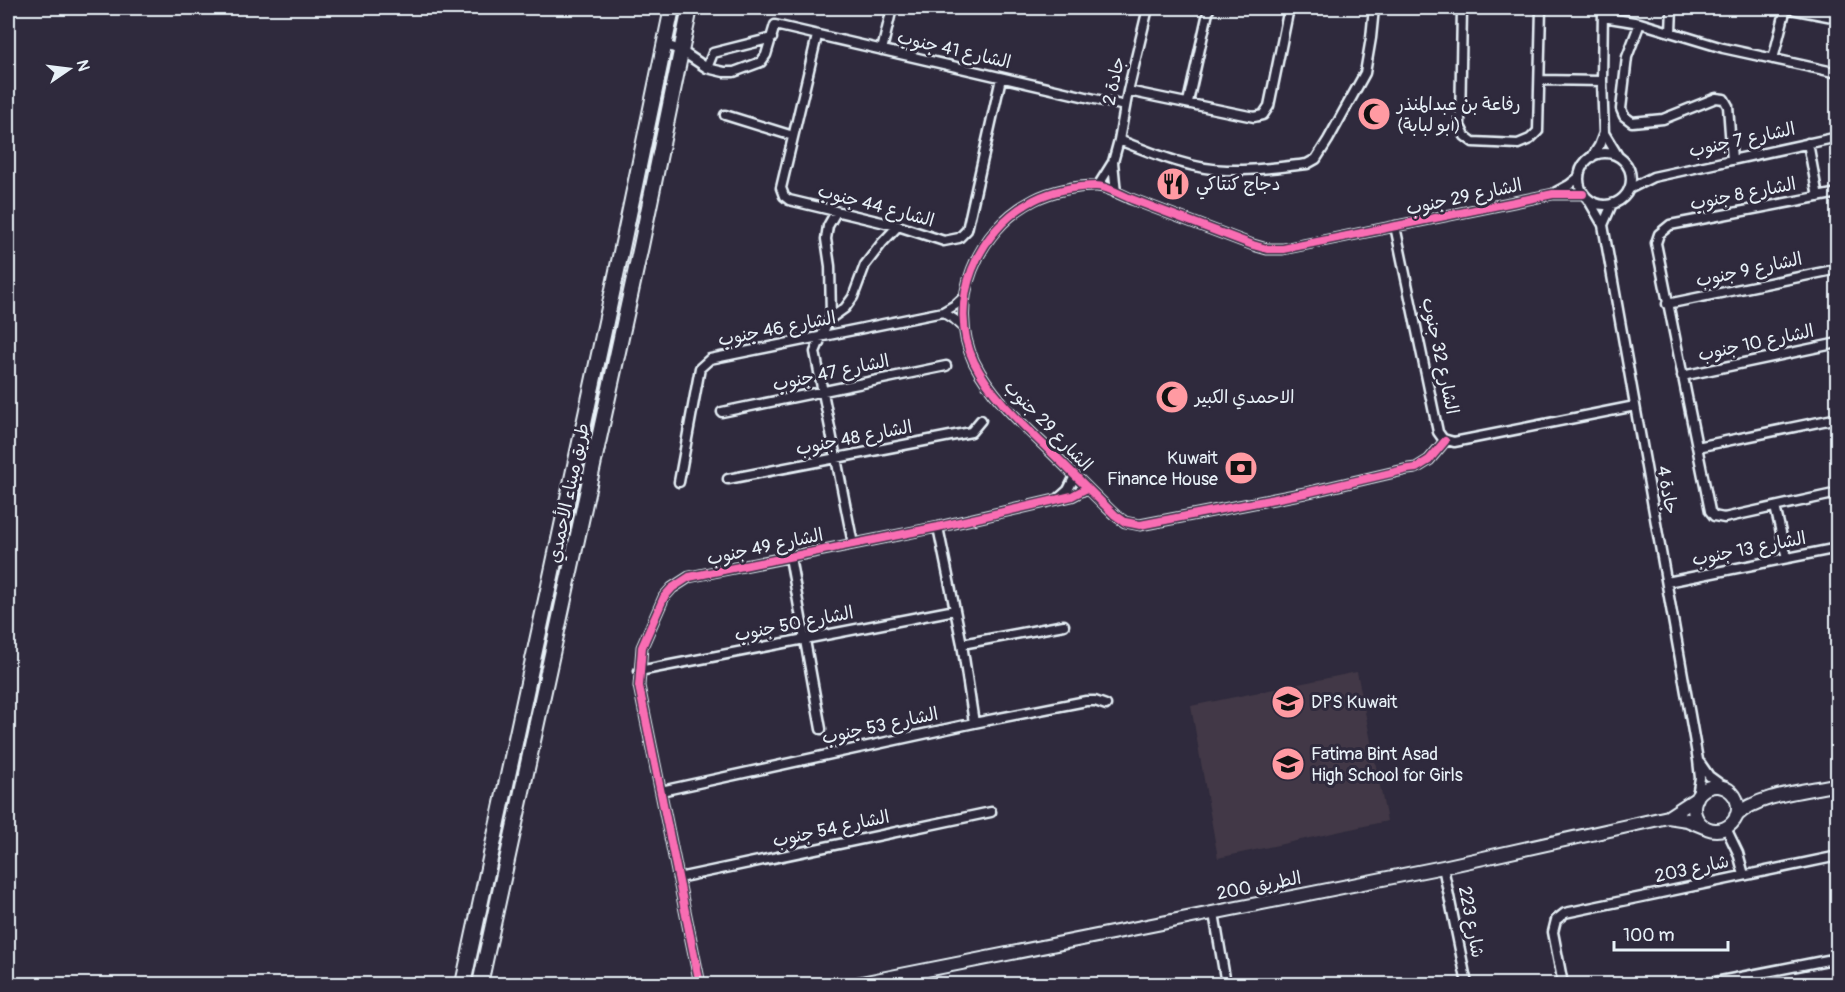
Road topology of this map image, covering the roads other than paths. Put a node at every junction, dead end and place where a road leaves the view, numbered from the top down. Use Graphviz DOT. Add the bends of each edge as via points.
graph roads {
  1 [pos="672,8"];
  2 [pos="690,8"];
  3 [pos="892,8"];
  4 [pos="1148,8"];
  5 [pos="1209,8"];
  6 [pos="1289,8"];
  7 [pos="1374,8"];
  8 [pos="1462,8"];
  9 [pos="1541,8"];
  10 [pos="1603,8"];
  11 [pos="1672,8"];
  12 [pos="1786,8"];
  13 [pos="1603,17"];
  14 [pos="1838,18"];
  15 [pos="1640,23"];
  16 [pos="1671,32"];
  17 [pos="817,36"];
  18 [pos="772,38"];
  19 [pos="663,44"];
  20 [pos="680,50"];
  21 [pos="882,50"];
  22 [pos="1773,59"];
  23 [pos="707,68"];
  24 [pos="1838,73"];
  25 [pos="1001,78"];
  26 [pos="1540,80"];
  27 [pos="1602,81"];
  28 [pos="1128,91"];
  29 [pos="1188,102"];
  30 [pos="1125,106"];
  31 [pos="725,115"];
  32 [pos="1604,134"];
  33 [pos="793,136"];
  34 [pos="1838,137"];
  35 [pos="1119,140"];
  36 [pos="1808,143"];
  37 [pos="1591,157"];
  38 [pos="1618,157"];
  39 [pos="1732,160"];
  40 [pos="1113,162"];
  41 [pos="1629,170"];
  42 [pos="1579,177"];
  43 [pos="1653,177"];
  44 [pos="1098,186"];
  45 [pos="1629,189"];
  46 [pos="1116,193"];
  47 [pos="1838,193"];
  48 [pos="1553,194"];
  49 [pos="1585,196"];
  50 [pos="1818,197"];
  51 [pos="1612,204"];
  52 [pos="836,212"];
  53 [pos="1603,225"];
  54 [pos="898,226"];
  55 [pos="1395,226"];
  56 [pos="1838,269"];
  57 [pos="965,296"];
  58 [pos="1667,304"];
  59 [pos="943,312"];
  60 [pos="831,318"];
  61 [pos="964,328"];
  62 [pos="821,336"];
  63 [pos="1838,343"];
  64 [pos="946,366"];
  65 [pos="1682,376"];
  66 [pos="822,393"];
  67 [pos="1635,406"];
  68 [pos="722,412"];
  69 [pos="1838,418"];
  70 [pos="981,420"];
  71 [pos="1445,441"];
  72 [pos="1696,447"];
  73 [pos="835,458"];
  74 [pos="1077,478"];
  75 [pos="728,479"];
  76 [pos="679,482"];
  77 [pos="1087,488"];
  78 [pos="1838,493"];
  79 [pos="1056,499"];
  80 [pos="1775,507"];
  81 [pos="938,527"];
  82 [pos="853,544"];
  83 [pos="1838,548"];
  84 [pos="790,557"];
  85 [pos="1787,558"];
  86 [pos="1667,582"];
  87 [pos="955,610"];
  88 [pos="1064,625"];
  89 [pos="805,639"];
  90 [pos="962,644"];
  91 [pos="639,671"];
  92 [pos="1106,705"];
  93 [pos="974,723"];
  94 [pos="821,729"];
  95 [pos="1698,760"];
  96 [pos="1838,784"];
  97 [pos="1727,790"];
  98 [pos="661,791"];
  99 [pos="1697,797"];
  100 [pos="1762,800"];
  101 [pos="991,812"];
  102 [pos="1737,816"];
  103 [pos="1668,817"];
  104 [pos="1705,827"];
  105 [pos="1726,828"];
  106 [pos="1838,856"];
  107 [pos="1443,867"];
  108 [pos="1744,875"];
  109 [pos="678,878"];
  110 [pos="1214,913"];
  111 [pos="1838,958"];
  112 [pos="463,984"];
  113 [pos="481,984"];
  114 [pos="700,984"];
  115 [pos="856,984"];
  116 [pos="1226,984"];
  117 [pos="1467,984"];
  118 [pos="1563,984"];
  119 [pos="1705,984"];
  1 -- 19 [label="main road, طريق ميناء الأحمدي"];
  2 -- 20 [label="main road, طريق ميناء الأحمدي"];
  3 -- 21 [label="street"];
  4 -- 28 [label="street, جادة 2"];
  5 -- 29 [label="street"];
  6 -- 29 [label="street" via="1269,106 1263,115 1254,117"];
  7 -- 35 [label="street" via="1365,73 1316,159 1307,164 1226,171 1192,165"];
  8 -- 26 [label="street" via="1460,126 1465,136 1473,142 1518,144 1530,139 1538,131"];
  9 -- 26 [label="street"];
  10 -- 13 [label="street"];
  11 -- 16 [label="street"];
  12 -- 14 [label="street"];
  12 -- 22 [label="street"];
  13 -- 15 [label="street"];
  13 -- 27 [label="street"];
  15 -- 16 [label="street"];
  15 -- 39 [label="street" via="1626,66 1621,109 1624,116 1632,122 1663,119 1716,98 1724,99 1728,106"];
  16 -- 22 [label="street"];
  17 -- 18 [label="street, الشارع 41 جنوب" via="776,25"];
  17 -- 21 [label="street, الشارع 41 جنوب"];
  17 -- 33 [label="street, الشارع 44 جنوب"];
  18 -- 23 [label="street" via="713,53"];
  18 -- 23 [label="street" via="761,62 734,72"];
  19 -- 20 [label="street"];
  19 -- 112 [label="main road, طريق ميناء الأحمدي"];
  20 -- 23 [label="street"];
  20 -- 113 [label="main road, طريق ميناء الأحمدي"];
  21 -- 25 [label="street, الشارع 41 جنوب"];
  22 -- 24 [label="street"];
  25 -- 30 [label="street, الشارع 41 جنوب"];
  25 -- 54 [label="street, الشارع 44 جنوب" via="967,230 959,238 944,241"];
  26 -- 27 [label="street"];
  27 -- 32 [label="street"];
  28 -- 29 [label="street"];
  28 -- 30 [label="street, جادة 2"];
  30 -- 35 [label="street, جادة 2"];
  31 -- 33 [label="street"];
  32 -- 37 [label="street"];
  32 -- 38 [label="street"];
  33 -- 52 [label="street, الشارع 44 جنوب" via="781,188 784,196"];
  34 -- 36 [label="street, الشارع 7 جنوب"];
  35 -- 40 [label="street, جادة 2"];
  36 -- 39 [label="street, الشارع 7 جنوب"];
  36 -- 50 [label="street"];
  37 -- 38 [label="street" via="1605,153"];
  37 -- 42 [label="street"];
  38 -- 41 [label="street"];
  39 -- 43 [label="street, الشارع 7 جنوب"];
  40 -- 44 [label="street, جادة 2"];
  40 -- 46 [label="street, جادة 2"];
  41 -- 43 [label="street, الشارع 7 جنوب"];
  41 -- 45 [label="street"];
  42 -- 48 [label="street, الشارع 29 جنوب"];
  42 -- 49 [label="street"];
  43 -- 45 [label="street, الشارع 7 جنوب"];
  44 -- 46 [label="street, الشارع 29 جنوب"];
  44 -- 57 [label="street, الشارع 29 جنوب" via="1059,191 1034,200 1003,221 978,254"];
  45 -- 51 [label="street"];
  46 -- 55 [label="street, الشارع 29 جنوب" via="1267,249"];
  47 -- 50 [label="street, الشارع 8 جنوب"];
  48 -- 49 [label="street, الشارع 29 جنوب"];
  48 -- 55 [label="street, الشارع 29 جنوب"];
  49 -- 51 [label="street" via="1595,204"];
  49 -- 53 [label="street, جادة 4"];
  50 -- 58 [label="street, الشارع 8 جنوب" via="1670,225 1659,234 1656,248"];
  51 -- 53 [label="street"];
  52 -- 54 [label="street, الشارع 44 جنوب"];
  52 -- 60 [label="street" via="826,238"];
  53 -- 67 [label="street, جادة 4"];
  54 -- 60 [label="street" via="865,264 846,308"];
  55 -- 71 [label="street, الشارع 32 جنوب" via="1438,432"];
  56 -- 58 [label="street, الشارع 9 جنوب"];
  57 -- 59 [label="street, الشارع 46 جنوب"];
  57 -- 61 [label="street, الشارع 29 جنوب"];
  58 -- 65 [label="street"];
  59 -- 61 [label="street"];
  59 -- 62 [label="street, الشارع 46 جنوب"];
  60 -- 62 [label="street"];
  61 -- 74 [label="street, الشارع 29 جنوب" via="973,360 992,390"];
  62 -- 66 [label="street" via="815,357"];
  62 -- 76 [label="street, الشارع 46 جنوب" via="710,359 700,368"];
  63 -- 65 [label="street, الشارع 10 جنوب"];
  64 -- 66 [label="street, الشارع 47 جنوب"];
  65 -- 72 [label="street"];
  66 -- 68 [label="street, الشارع 47 جنوب"];
  66 -- 73 [label="street"];
  67 -- 71 [label="street, الشارع 32 جنوب"];
  67 -- 86 [label="street, جادة 4"];
  69 -- 72 [label="street"];
  70 -- 73 [label="street, الشارع 48 جنوب" via="971,432"];
  71 -- 77 [label="street, الشارع 29 جنوب" via="1433,457 1416,468 1140,525 1120,519"];
  72 -- 80 [label="street" via="1708,508 1714,516 1724,518"];
  73 -- 75 [label="street, الشارع 48 جنوب"];
  73 -- 82 [label="street"];
  74 -- 77 [label="street, الشارع 29 جنوب"];
  74 -- 79 [label="street"];
  77 -- 79 [label="street, الشارع 49 جنوب"];
  78 -- 80 [label="street"];
  79 -- 81 [label="street, الشارع 49 جنوب"];
  80 -- 85 [label="street"];
  81 -- 82 [label="street, الشارع 49 جنوب"];
  81 -- 87 [label="street"];
  82 -- 84 [label="street, الشارع 49 جنوب"];
  83 -- 85 [label="street, الشارع 13 جنوب"];
  84 -- 89 [label="street"];
  84 -- 91 [label="street, الشارع 49 جنوب" via="690,577 672,588 664,597 642,648"];
  85 -- 86 [label="street, الشارع 13 جنوب"];
  86 -- 95 [label="street, جادة 4"];
  87 -- 89 [label="street, الشارع 50 جنوب"];
  87 -- 90 [label="street"];
  88 -- 90 [label="street"];
  89 -- 91 [label="street, الشارع 50 جنوب"];
  89 -- 94 [label="street"];
  90 -- 93 [label="street"];
  91 -- 98 [label="street, الشارع 49 جنوب"];
  92 -- 93 [label="street, الشارع 53 جنوب" via="1086,701"];
  93 -- 98 [label="street, الشارع 53 جنوب"];
  95 -- 97 [label="street" via="1709,776"];
  95 -- 99 [label="street, جادة 4"];
  96 -- 100 [label="main road"];
  97 -- 99 [label="main road" via="1709,787"];
  97 -- 100 [label="main road"];
  97 -- 102 [label="main road" via="1737,801"];
  98 -- 109 [label="street, الشارع 49 جنوب"];
  99 -- 103 [label="main road, الطريق 200"];
  99 -- 104 [label="main road" via="1696,818"];
  100 -- 102 [label="main road"];
  101 -- 109 [label="street, الشارع 54 جنوب"];
  102 -- 105 [label="main road"];
  103 -- 104 [label="main road, الطريق 200"];
  103 -- 107 [label="main road, الطريق 200"];
  104 -- 105 [label="main road"];
  105 -- 108 [label="street"];
  106 -- 108 [label="street, شارع 203"];
  107 -- 110 [label="main road, الطريق 200"];
  107 -- 117 [label="street, شارع 223"];
  108 -- 118 [label="street, شارع 203" via="1571,910 1556,920 1553,932"];
  109 -- 114 [label="street, الشارع 49 جنوب"];
  110 -- 115 [label="main road, الطريق 200"];
  110 -- 116 [label="street"];
  111 -- 119 [label="street"];
}
